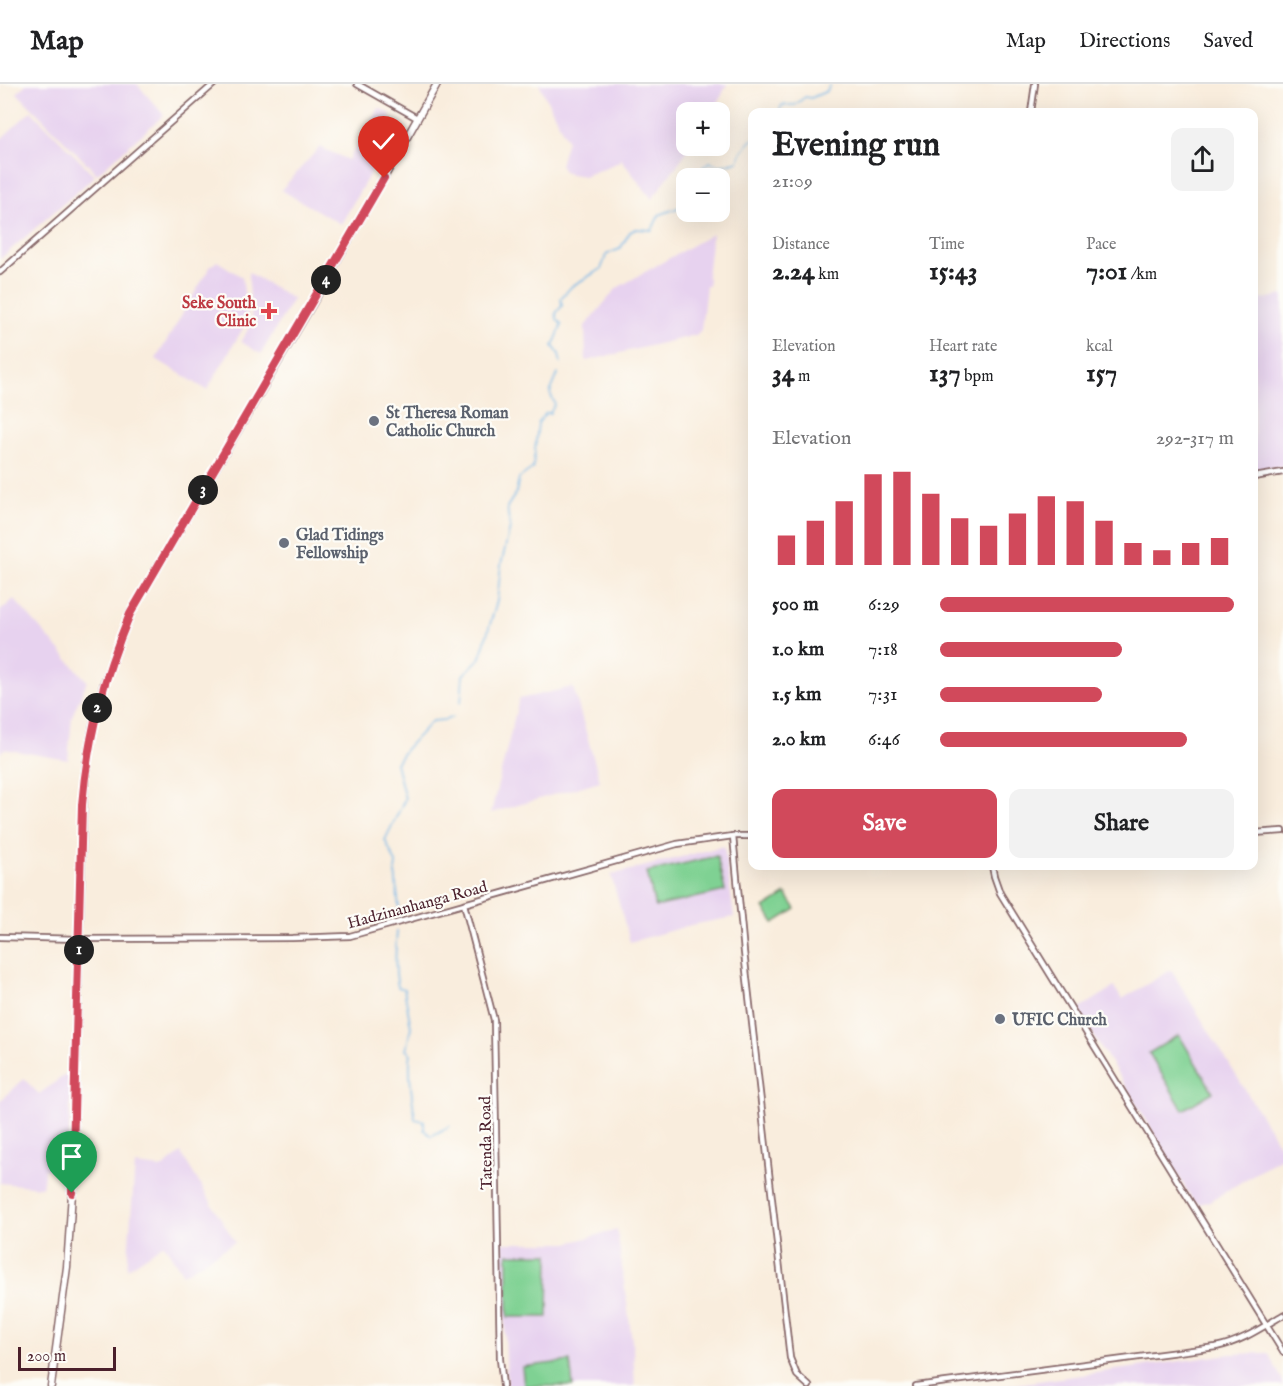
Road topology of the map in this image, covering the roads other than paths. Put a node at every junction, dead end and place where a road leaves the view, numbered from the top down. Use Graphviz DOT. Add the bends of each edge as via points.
graph roads {
  1 [pos="213,84"];
  2 [pos="357,84"];
  3 [pos="437,84"];
  4 [pos="1035,84"];
  5 [pos="1032,108"];
  6 [pos="417,118"];
  7 [pos="0,272"];
  8 [pos="1283,472"];
  9 [pos="1258,476"];
  10 [pos="1283,831"];
  11 [pos="1258,832"];
  12 [pos="733,836"];
  13 [pos="748,836"];
  14 [pos="993,870"];
  15 [pos="464,904"];
  16 [pos="0,937"];
  17 [pos="79,939"];
  18 [pos="1283,1315"];
  19 [pos="1266,1325"];
  20 [pos="1283,1352"];
  21 [pos="51,1386"];
  22 [pos="503,1386"];
  23 [pos="807,1386"];
  24 [pos="916,1386"];
  1 -- 7 [label="street"];
  2 -- 6 [label="street"];
  3 -- 6 [label="main road"];
  4 -- 5 [label="street"];
  6 -- 17 [label="main road" via="130,614 104,683 86,766"];
  8 -- 9 [label="street"];
  10 -- 11 [label="street"];
  12 -- 13 [label="street, Hadzinanhanga Road"];
  12 -- 15 [label="street, Hadzinanhanga Road" via="677,843"];
  12 -- 23 [label="street" via="790,1358"];
  14 -- 19 [label="street" via="1000,893"];
  15 -- 17 [label="street, Hadzinanhanga Road" via="350,936"];
  15 -- 22 [label="street, Tatenda Road" via="494,1020"];
  16 -- 17 [label="street, Hadzinanhanga Road"];
  17 -- 21 [label="main road" via="67,1267"];
  18 -- 19 [label="street"];
  19 -- 20 [label="street"];
  19 -- 24 [label="street" via="1232,1344 1216,1347"];
}
